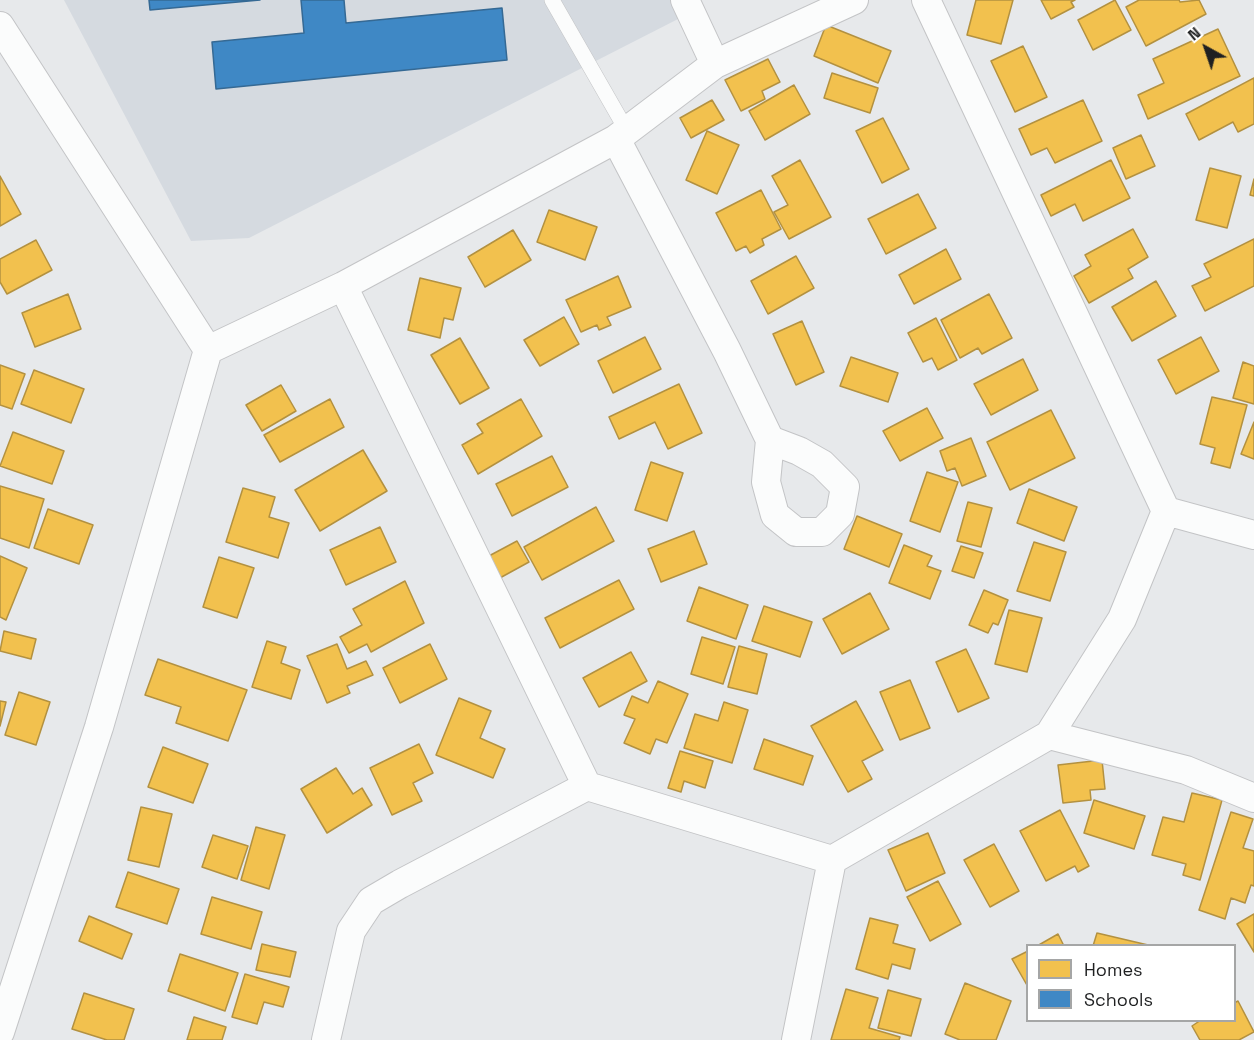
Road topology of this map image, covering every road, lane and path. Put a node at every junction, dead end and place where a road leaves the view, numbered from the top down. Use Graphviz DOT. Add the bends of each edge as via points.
graph roads {
  1 [pos="552,0"];
  2 [pos="685,0"];
  3 [pos="854,0"];
  4 [pos="926,0"];
  5 [pos="0,26"];
  6 [pos="715,64"];
  7 [pos="621,135"];
  8 [pos="343,286"];
  9 [pos="208,350"];
  10 [pos="770,440"];
  11 [pos="1166,511"];
  12 [pos="1254,535"];
  13 [pos="1049,735"];
  14 [pos="587,786"];
  15 [pos="1254,798"];
  16 [pos="832,860"];
  17 [pos="0,1032"];
  18 [pos="326,1040"];
  19 [pos="796,1040"];
  1 -- 7 [label="lane"];
  2 -- 6 [label="street"];
  3 -- 6 [label="street"];
  4 -- 11 [label="street"];
  5 -- 9 [label="street"];
  6 -- 7 [label="street"];
  7 -- 8 [label="street"];
  7 -- 10 [label="street"];
  8 -- 9 [label="street"];
  8 -- 14 [label="street"];
  9 -- 17 [label="street" via="99,727"];
  11 -- 12 [label="street"];
  11 -- 13 [label="street" via="1122,619"];
  13 -- 15 [label="street" via="1186,770"];
  13 -- 16 [label="street"];
  14 -- 16 [label="street"];
  14 -- 18 [label="street" via="371,901 351,931"];
  16 -- 19 [label="street"];
}
